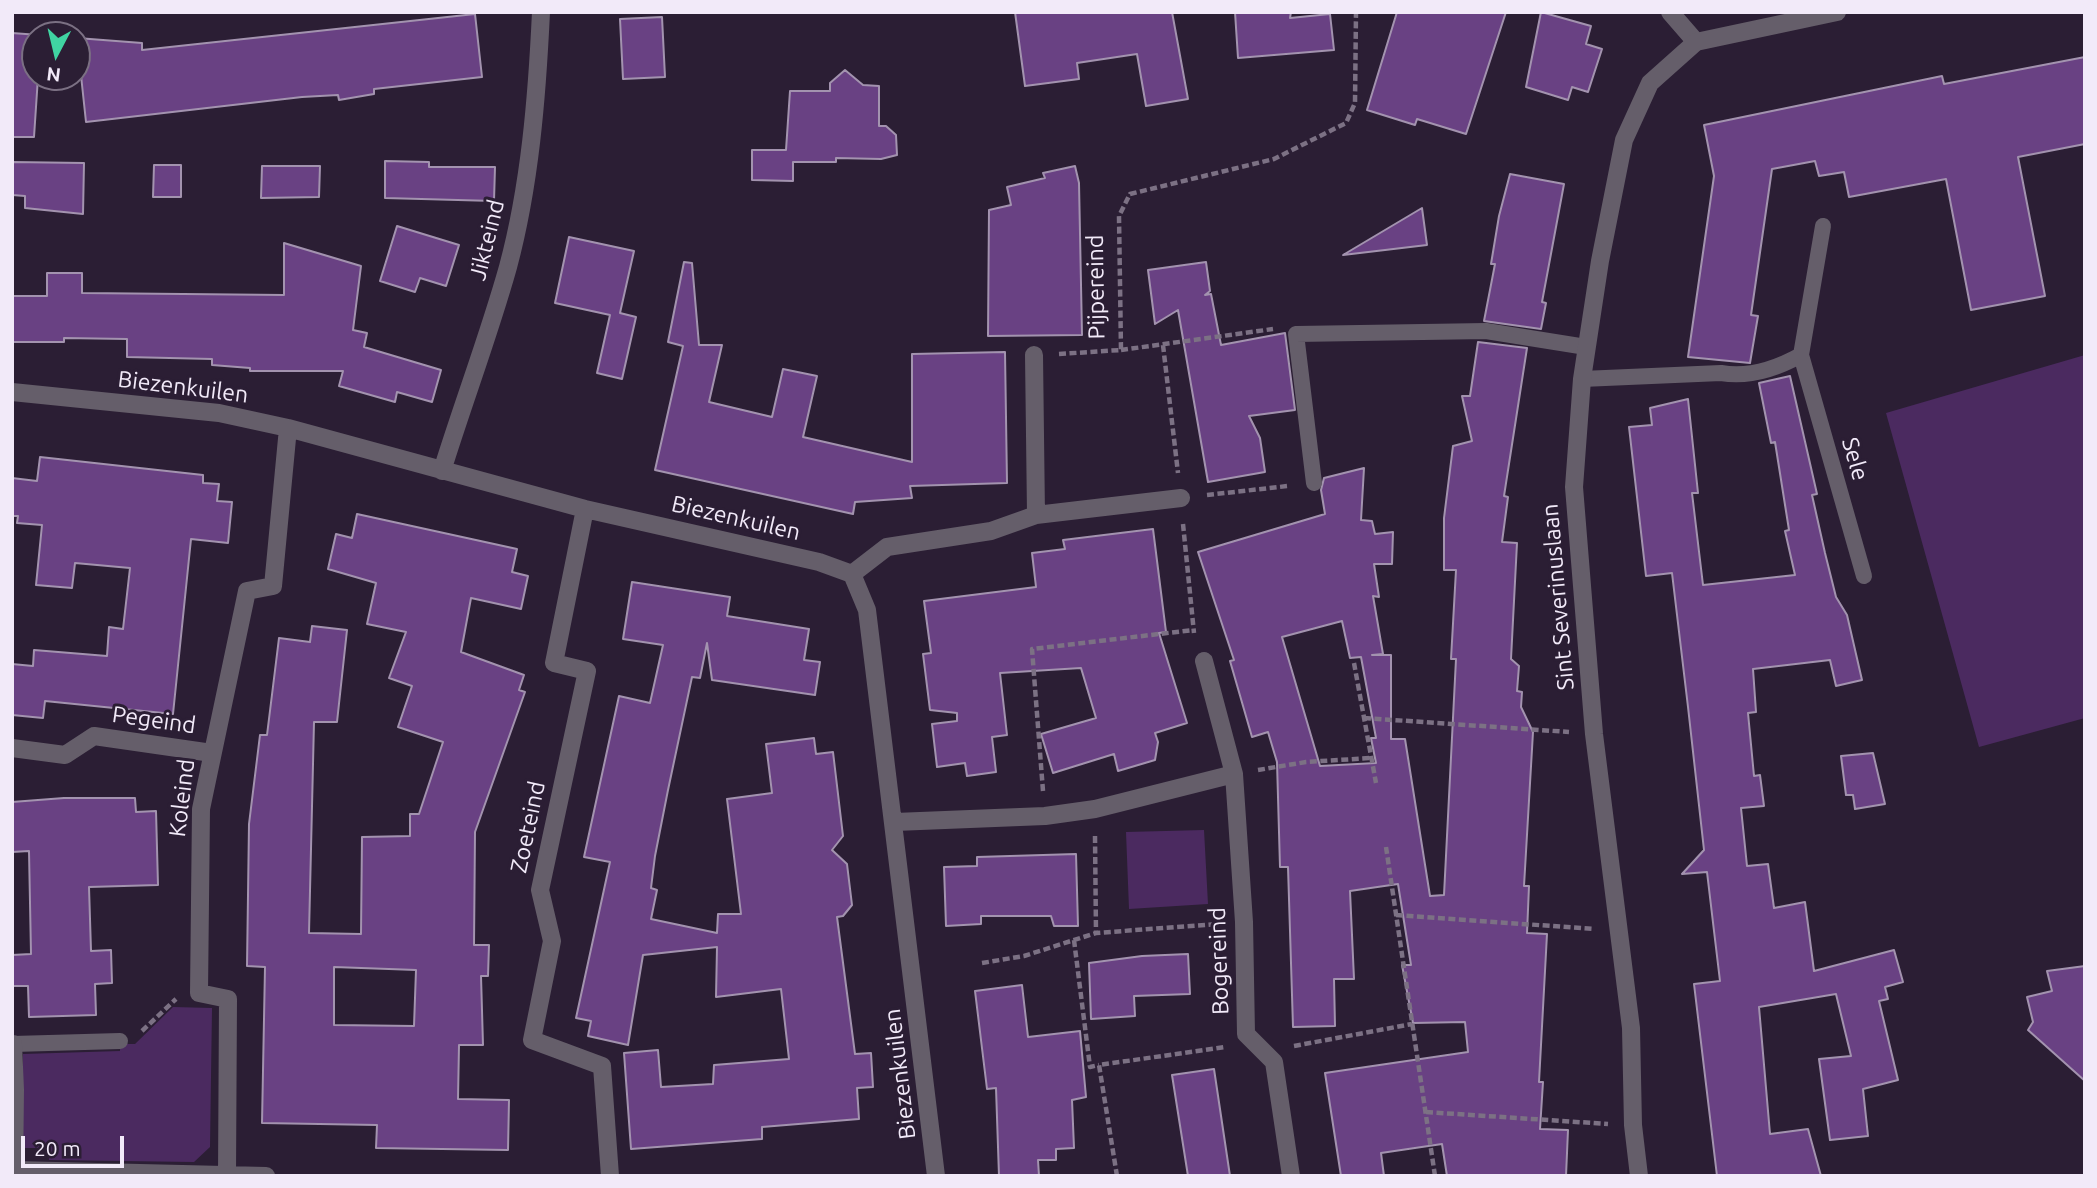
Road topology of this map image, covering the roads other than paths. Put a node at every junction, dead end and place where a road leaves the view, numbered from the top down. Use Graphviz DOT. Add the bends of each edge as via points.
graph roads {
  1 [pos="541,12"];
  2 [pos="1670,12"];
  3 [pos="1837,12"];
  4 [pos="1696,42"];
  5 [pos="1823,226"];
  6 [pos="1586,347"];
  7 [pos="1034,355"];
  8 [pos="1801,355"];
  9 [pos="1582,379"];
  10 [pos="12,392"];
  11 [pos="288,428"];
  12 [pos="442,471"];
  13 [pos="1314,483"];
  14 [pos="1181,498"];
  15 [pos="585,509"];
  16 [pos="1036,515"];
  17 [pos="852,574"];
  18 [pos="1864,576"];
  19 [pos="1204,661"];
  20 [pos="12,748"];
  21 [pos="212,752"];
  22 [pos="1234,774"];
  23 [pos="895,822"];
  24 [pos="120,1041"];
  25 [pos="13,1044"];
  26 [pos="14,1090"];
  27 [pos="14,1173"];
  28 [pos="227,1175"];
  29 [pos="265,1176"];
  30 [pos="610,1176"];
  31 [pos="936,1176"];
  32 [pos="1291,1176"];
  33 [pos="1639,1176"];
  1 -- 12 [label="street, Jikteind" via="538,80 520,215 508,268"];
  2 -- 4 [label="street"];
  3 -- 4 [label="street"];
  4 -- 6 [label="street, Sint Severinuslaan" via="1650,83 1624,140"];
  5 -- 8 [label="lane, Sele"];
  6 -- 9 [label="street, Sint Severinuslaan"];
  6 -- 13 [label="lane" via="1486,331 1296,334"];
  7 -- 16 [label="street"];
  8 -- 9 [label="lane" via="1741,376"];
  8 -- 18 [label="lane, Sele"];
  9 -- 33 [label="street, Sint Severinuslaan" via="1574,487 1594,734 1631,1028"];
  10 -- 11 [label="street, Biezenkuilen" via="219,413"];
  11 -- 12 [label="street, Biezenkuilen"];
  11 -- 21 [label="street, Koleind" via="273,586 247,591"];
  12 -- 15 [label="street, Biezenkuilen"];
  14 -- 16 [label="street"];
  15 -- 17 [label="street, Biezenkuilen" via="819,562"];
  15 -- 30 [label="street, Zoeteind" via="554,663 587,671 540,890 552,941 532,1040 601,1066"];
  16 -- 17 [label="street" via="991,531 887,547"];
  17 -- 23 [label="street, Biezenkuilen" via="867,610"];
  19 -- 22 [label="street, Bogereind"];
  20 -- 21 [label="street, Pegeind" via="65,755 94,736"];
  21 -- 28 [label="street, Koleind" via="201,809 199,993 228,999"];
  22 -- 23 [label="street" via="1095,809 1045,816"];
  22 -- 32 [label="street, Bogereind" via="1246,1034 1273,1062"];
  23 -- 31 [label="street, Biezenkuilen"];
  24 -- 25 [label="lane"];
  25 -- 26 [label="street"];
  26 -- 27 [label="street"];
  27 -- 28 [label="street"];
  28 -- 29 [label="street"];
}
